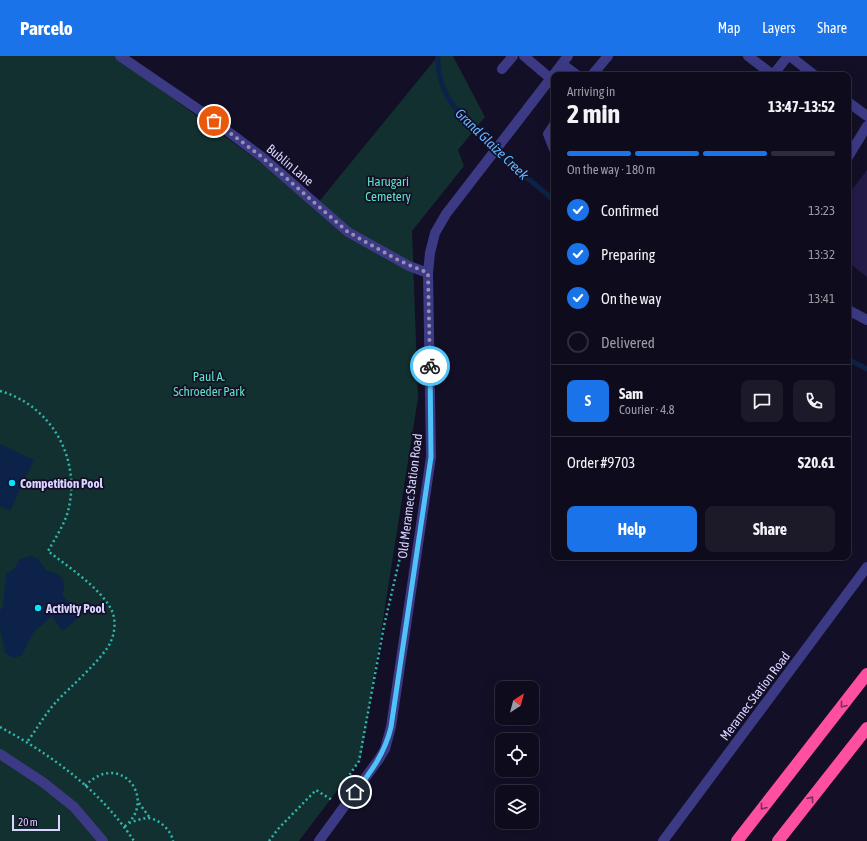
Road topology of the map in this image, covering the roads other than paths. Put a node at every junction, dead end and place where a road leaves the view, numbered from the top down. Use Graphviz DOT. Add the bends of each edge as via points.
graph roads {
  1 [pos="120,56"];
  2 [pos="513,56"];
  3 [pos="524,56"];
  4 [pos="608,56"];
  5 [pos="748,56"];
  6 [pos="789,56"];
  7 [pos="565,60"];
  8 [pos="502,70"];
  9 [pos="555,72"];
  10 [pos="575,72"];
  11 [pos="595,72"];
  12 [pos="769,72"];
  13 [pos="776,72"];
  14 [pos="810,72"];
  15 [pos="550,78"];
  16 [pos="851,104"];
  17 [pos="867,116"];
  18 [pos="867,126"];
  19 [pos="551,130"];
  20 [pos="551,142"];
  21 [pos="851,152"];
  22 [pos="428,273"];
  23 [pos="851,312"];
  24 [pos="867,320"];
  25 [pos="867,566"];
  26 [pos="867,674"];
  27 [pos="867,728"];
  28 [pos="0,754"];
  29 [pos="104,841"];
  30 [pos="319,841"];
  31 [pos="663,841"];
  32 [pos="737,841"];
  33 [pos="778,841"];
  1 -- 22 [label="street, Bublin Lane" via="262,157 348,232 392,257"];
  2 -- 8 [label="street"];
  3 -- 15 [label="street"];
  4 -- 11 [label="street"];
  5 -- 12 [label="street"];
  6 -- 13 [label="street"];
  6 -- 14 [label="street"];
  7 -- 9 [label="street, Old Meramec Station Road"];
  7 -- 10 [label="street"];
  15 -- 22 [label="street, Old Meramec Station Road" via="446,214 435,233"];
  16 -- 17 [label="street"];
  18 -- 21 [label="street"];
  19 -- 20 [label="street" via="548,134"];
  22 -- 30 [label="street, Old Meramec Station Road" via="431,457 391,727 380,759"];
  23 -- 24 [label="street"];
  25 -- 31 [label="street, Meramec Station Road"];
  26 -- 32 [label="highway, one-way"];
  33 -- 27 [label="highway, one-way"];
  28 -- 29 [label="street" via="44,782 68,802"];
}
